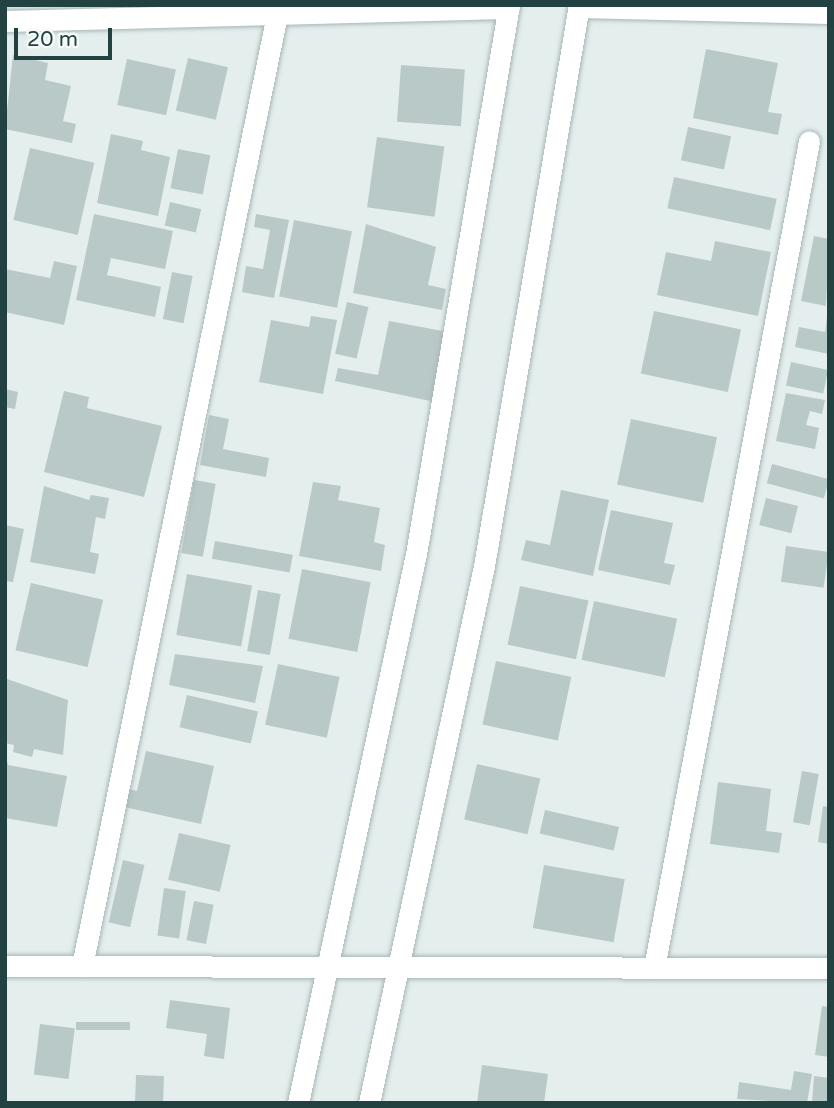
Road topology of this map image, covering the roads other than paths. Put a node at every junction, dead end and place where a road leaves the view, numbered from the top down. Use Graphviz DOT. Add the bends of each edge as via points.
graph roads {
  1 [pos="579,6"];
  2 [pos="509,7"];
  3 [pos="829,13"];
  4 [pos="277,14"];
  5 [pos="5,21"];
  6 [pos="809,141"];
  7 [pos="5,966"];
  8 [pos="82,966"];
  9 [pos="328,967"];
  10 [pos="399,967"];
  11 [pos="654,968"];
  12 [pos="829,968"];
  13 [pos="298,1103"];
  14 [pos="369,1103"];
  1 -- 3 [label="street"];
  1 -- 10 [label="street" via="484,566"];
  2 -- 4 [label="street"];
  2 -- 9 [label="street" via="416,554"];
  4 -- 5 [label="street"];
  4 -- 8 [label="street"];
  6 -- 11 [label="street"];
  7 -- 8 [label="street"];
  8 -- 9 [label="street"];
  9 -- 10 [label="street"];
  9 -- 13 [label="street"];
  10 -- 11 [label="street"];
  10 -- 14 [label="street"];
  11 -- 12 [label="street"];
}
